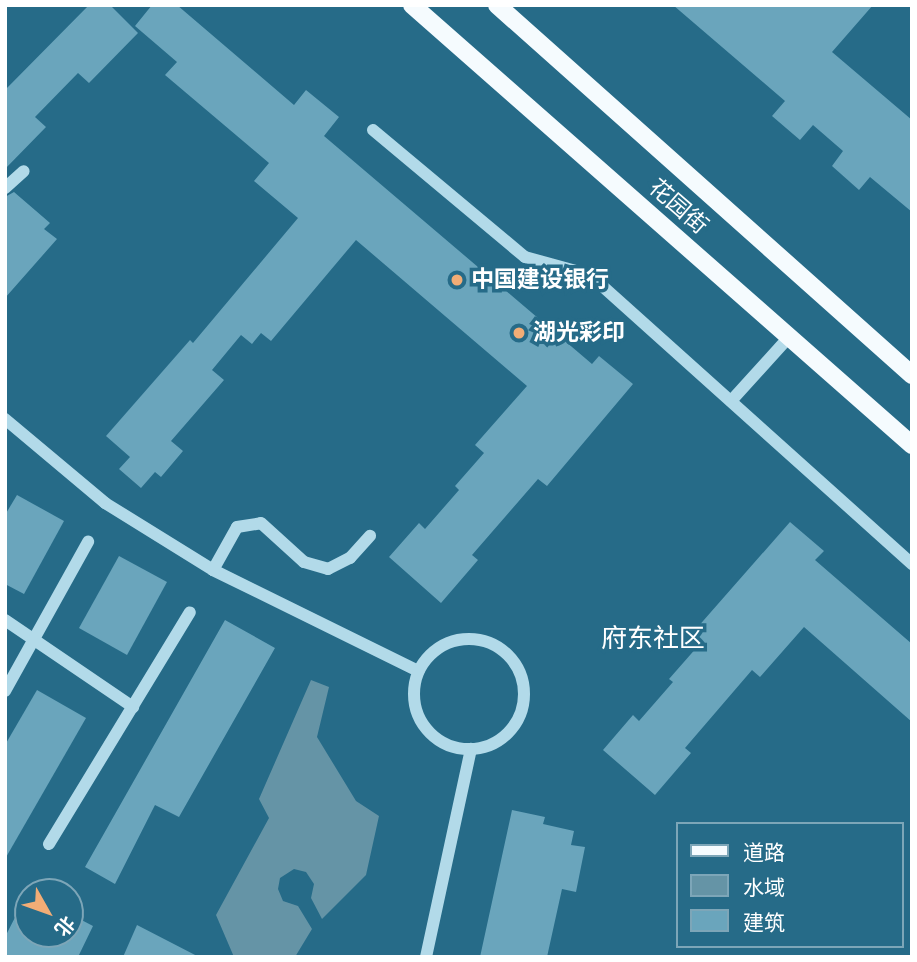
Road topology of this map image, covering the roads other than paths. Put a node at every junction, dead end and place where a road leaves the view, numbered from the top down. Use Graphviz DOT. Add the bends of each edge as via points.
graph roads {
  1 [pos="412,5"];
  2 [pos="497,5"];
  3 [pos="373,130"];
  4 [pos="24,171"];
  5 [pos="5,188"];
  6 [pos="789,337"];
  7 [pos="912,375"];
  8 [pos="731,401"];
  9 [pos="5,419"];
  10 [pos="912,445"];
  11 [pos="370,536"];
  12 [pos="88,542"];
  13 [pos="912,564"];
  14 [pos="213,570"];
  15 [pos="190,611"];
  16 [pos="5,620"];
  17 [pos="34,639"];
  18 [pos="418,671"];
  19 [pos="5,691"];
  20 [pos="133,707"];
  21 [pos="471,750"];
  22 [pos="50,844"];
  23 [pos="426,957"];
  1 -- 6 [label="main road, 花园街"];
  2 -- 7 [label="main road, 花园街"];
  3 -- 8 [label="street" via="525,257 590,275"];
  4 -- 5 [label="street"];
  6 -- 8 [label="street"];
  6 -- 10 [label="main road, 花园街"];
  8 -- 13 [label="street"];
  9 -- 14 [label="street" via="105,503"];
  11 -- 14 [label="street" via="350,558 328,569 304,562 261,523 237,527"];
  12 -- 17 [label="street"];
  14 -- 18 [label="street"];
  15 -- 20 [label="street"];
  16 -- 17 [label="street"];
  17 -- 19 [label="street"];
  17 -- 20 [label="street"];
  18 -- 21 [label="street" via="414,708 422,725 435,739"];
  18 -- 21 [label="street" via="428,655 461,638 496,645 515,664 524,689 516,723 489,746"];
  20 -- 22 [label="street"];
  21 -- 23 [label="street"];
}
